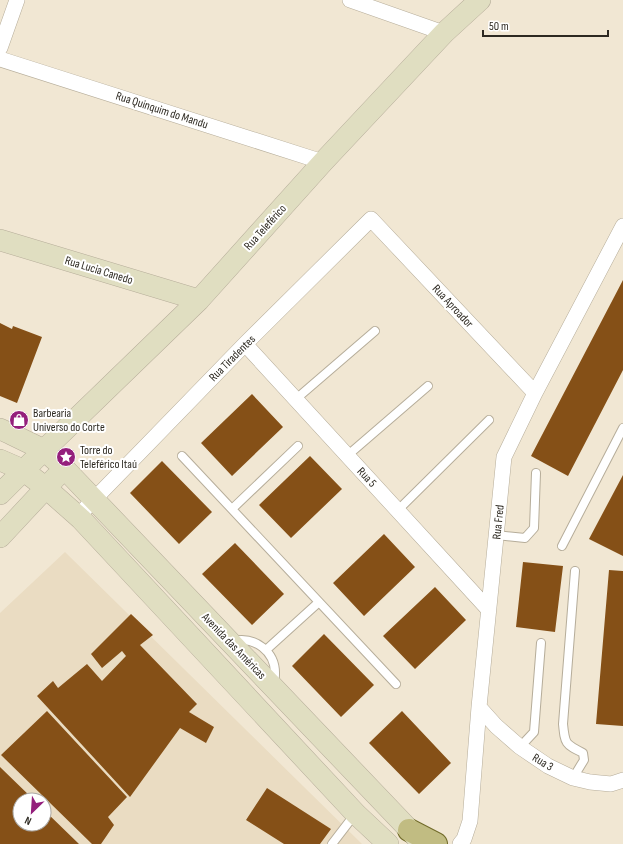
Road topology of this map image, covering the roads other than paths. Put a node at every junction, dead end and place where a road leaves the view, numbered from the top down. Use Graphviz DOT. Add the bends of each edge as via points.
graph roads {
  1 [pos="17,0"];
  2 [pos="350,0"];
  3 [pos="480,0"];
  4 [pos="444,33"];
  5 [pos="0,48"];
  6 [pos="0,59"];
  7 [pos="323,162"];
  8 [pos="371,219"];
  9 [pos="623,226"];
  10 [pos="0,240"];
  11 [pos="199,300"];
  12 [pos="375,331"];
  13 [pos="246,344"];
  14 [pos="428,386"];
  15 [pos="535,392"];
  16 [pos="296,399"];
  17 [pos="489,420"];
  18 [pos="623,428"];
  19 [pos="0,430"];
  20 [pos="298,446"];
  21 [pos="44,450"];
  22 [pos="348,455"];
  23 [pos="182,456"];
  24 [pos="0,460"];
  25 [pos="64,468"];
  26 [pos="23,470"];
  27 [pos="536,473"];
  28 [pos="46,488"];
  29 [pos="0,494"];
  30 [pos="94,499"];
  31 [pos="232,509"];
  32 [pos="398,510"];
  33 [pos="78,516"];
  34 [pos="496,536"];
  35 [pos="0,537"];
  36 [pos="562,546"];
  37 [pos="575,571"];
  38 [pos="319,602"];
  39 [pos="488,609"];
  40 [pos="229,642"];
  41 [pos="541,643"];
  42 [pos="266,650"];
  43 [pos="396,684"];
  44 [pos="272,687"];
  45 [pos="479,707"];
  46 [pos="520,748"];
  47 [pos="573,778"];
  48 [pos="623,780"];
  49 [pos="356,814"];
  50 [pos="416,837"];
  51 [pos="332,844"];
  52 [pos="388,844"];
  53 [pos="436,844"];
  54 [pos="460,844"];
  1 -- 5 [label="street"];
  2 -- 4 [label="street"];
  3 -- 4 [label="main road, Rua Teleférico"];
  4 -- 7 [label="main road, Rua Teleférico"];
  6 -- 7 [label="street, Rua Quinquim do Mandu"];
  7 -- 11 [label="main road, Rua Teleférico"];
  8 -- 13 [label="street, Rua Tiradentes"];
  8 -- 15 [label="street, Rua Aproador"];
  9 -- 15 [label="street, Rua Fred"];
  10 -- 11 [label="main road, Rua Lucia Canedo"];
  11 -- 21 [label="main road, Rua Teleférico"];
  12 -- 16 [label="lane"];
  13 -- 16 [label="street, Rua 5"];
  13 -- 30 [label="street, Rua Tiradentes"];
  14 -- 22 [label="lane"];
  15 -- 34 [label="street, Rua Fred" via="504,457"];
  16 -- 22 [label="street, Rua 5"];
  17 -- 32 [label="lane"];
  18 -- 36 [label="lane"];
  19 -- 21 [label="main road, Avenida das Américas"];
  20 -- 31 [label="lane"];
  21 -- 25 [label="main road, Avenida das Américas"];
  21 -- 26 [label="main road, Rua Teleférico"];
  22 -- 32 [label="street, Rua 5"];
  23 -- 31 [label="lane"];
  24 -- 26 [label="main road, Avenida das Américas"];
  25 -- 28 [label="main road"];
  25 -- 30 [label="main road, Avenida das Américas"];
  26 -- 28 [label="main road, Avenida das Américas"];
  26 -- 29 [label="main road, Rua Teleférico"];
  27 -- 34 [label="lane" via="534,528 525,538"];
  28 -- 33 [label="main road, Avenida das Américas"];
  28 -- 35 [label="main road"];
  30 -- 33 [label="street, Rua Tiradentes"];
  30 -- 40 [label="main road, Avenida das Américas"];
  31 -- 38 [label="lane"];
  32 -- 39 [label="street, Rua 5"];
  33 -- 49 [label="main road, Avenida das Américas"];
  34 -- 39 [label="street, Rua Fred"];
  37 -- 47 [label="lane" via="563,724 564,737 570,747 583,754 584,760"];
  38 -- 42 [label="lane"];
  38 -- 43 [label="lane"];
  39 -- 45 [label="street, Rua Fred"];
  40 -- 42 [label="lane" via="249,640"];
  40 -- 44 [label="main road, Avenida das Américas"];
  41 -- 46 [label="lane" via="534,732"];
  42 -- 44 [label="lane" via="273,661 275,674"];
  44 -- 50 [label="main road, Avenida das Américas"];
  45 -- 46 [label="street, Rua 3"];
  45 -- 54 [label="street, Rua Fred" via="470,821"];
  46 -- 47 [label="street, Rua 3"];
  47 -- 48 [label="street, Rua 3" via="611,784"];
  49 -- 51 [label="lane"];
  49 -- 52 [label="main road, Avenida das Américas"];
  50 -- 53 [label="main road"];
}
